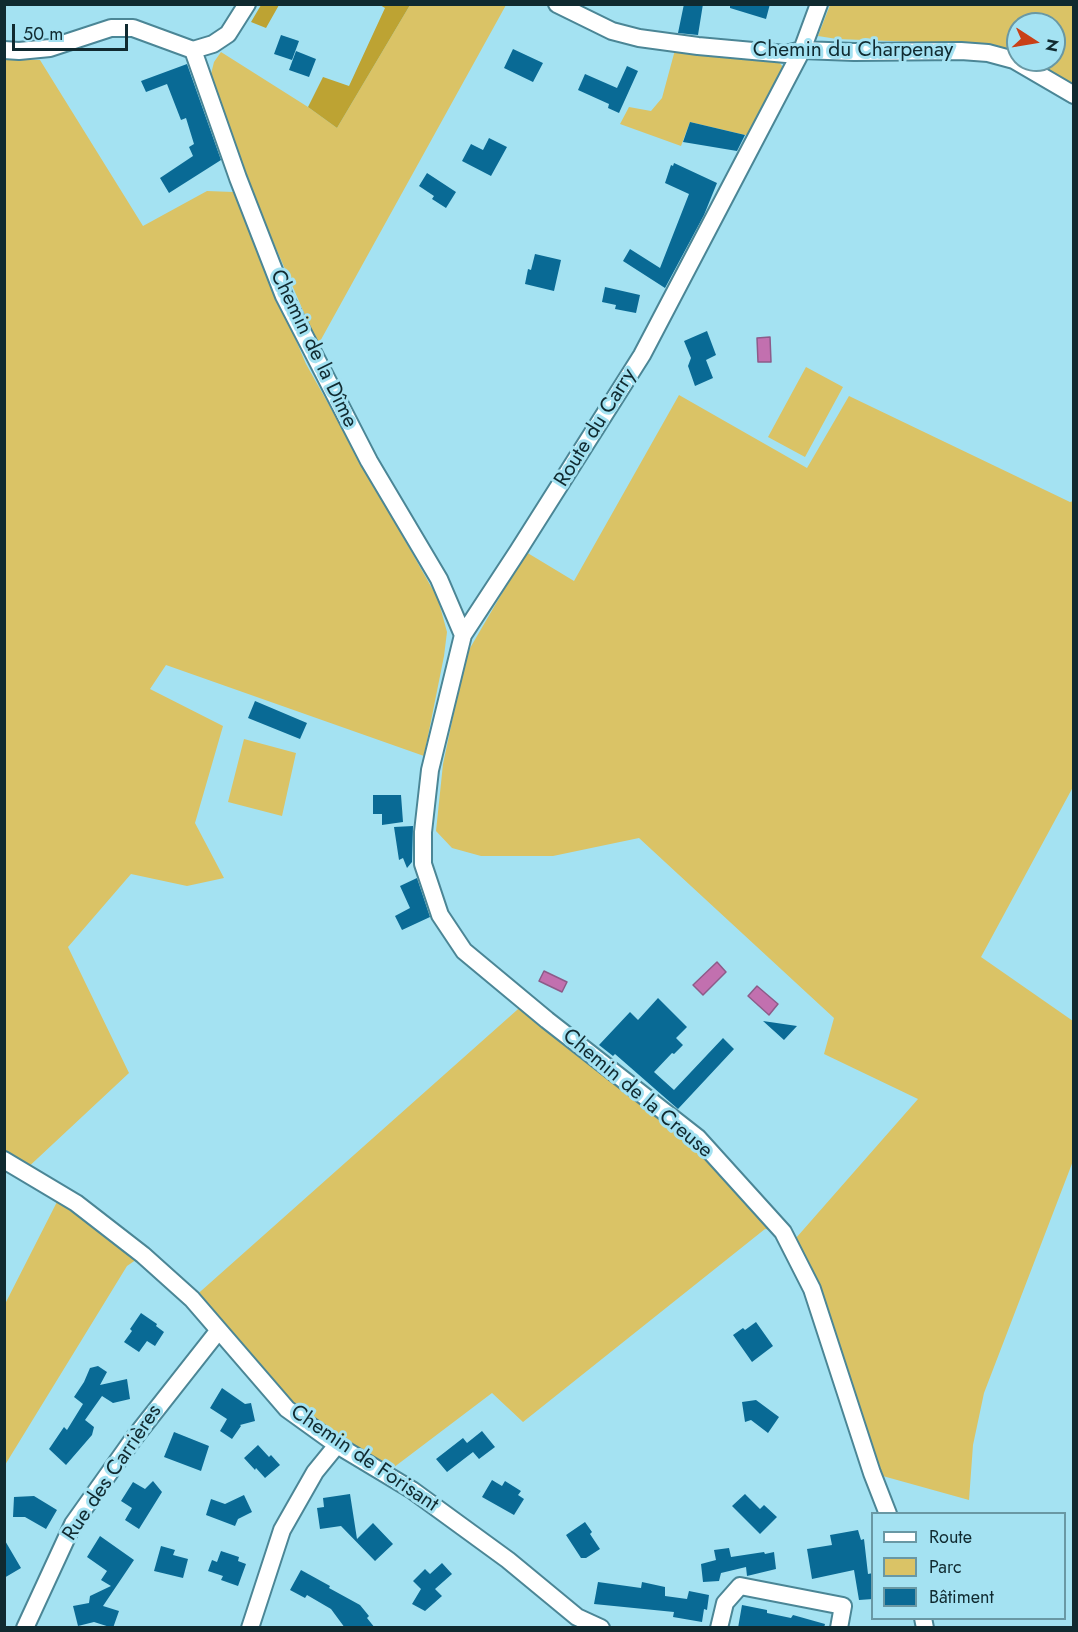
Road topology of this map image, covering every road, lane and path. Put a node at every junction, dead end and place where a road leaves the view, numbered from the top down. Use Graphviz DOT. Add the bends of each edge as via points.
graph roads {
  1 [pos="247,4"];
  2 [pos="557,4"];
  3 [pos="819,4"];
  4 [pos="4,50"];
  5 [pos="193,50"];
  6 [pos="802,50"];
  7 [pos="1074,95"];
  8 [pos="463,635"];
  9 [pos="423,864"];
  10 [pos="4,1160"];
  11 [pos="219,1330"];
  12 [pos="337,1445"];
  13 [pos="887,1512"];
  14 [pos="25,1628"];
  15 [pos="250,1628"];
  16 [pos="601,1628"];
  17 [pos="719,1628"];
  18 [pos="839,1628"];
  1 -- 5 [label="street" via="228,34"];
  2 -- 6 [label="street, Chemin du Charpenay" via="612,31 639,38 786,54"];
  3 -- 6 [label="street, Route du Carry"];
  4 -- 5 [label="street" via="50,48 111,28 133,28"];
  5 -- 8 [label="street, Chemin de la Dîme" via="284,296 369,461 439,579"];
  6 -- 7 [label="street, Chemin du Charpenay" via="988,53 1014,60"];
  6 -- 8 [label="street, Route du Carry" via="642,355"];
  8 -- 9 [label="street, Route du Carry" via="430,770"];
  9 -- 13 [label="street, Chemin de la Creuse" via="440,915 464,951 698,1138 783,1232 812,1289"];
  10 -- 11 [label="street, Chemin de Forisant" via="76,1203 138,1251 192,1299"];
  11 -- 12 [label="street, Chemin de Forisant" via="287,1409"];
  11 -- 14 [label="street, Rue des Carrières" via="73,1524"];
  12 -- 15 [label="street" via="315,1472 282,1530"];
  12 -- 16 [label="street, Chemin de Forisant" via="412,1490 508,1560 577,1617"];
  17 -- 18 [label="street" via="725,1604 740,1586 843,1606"];
}
